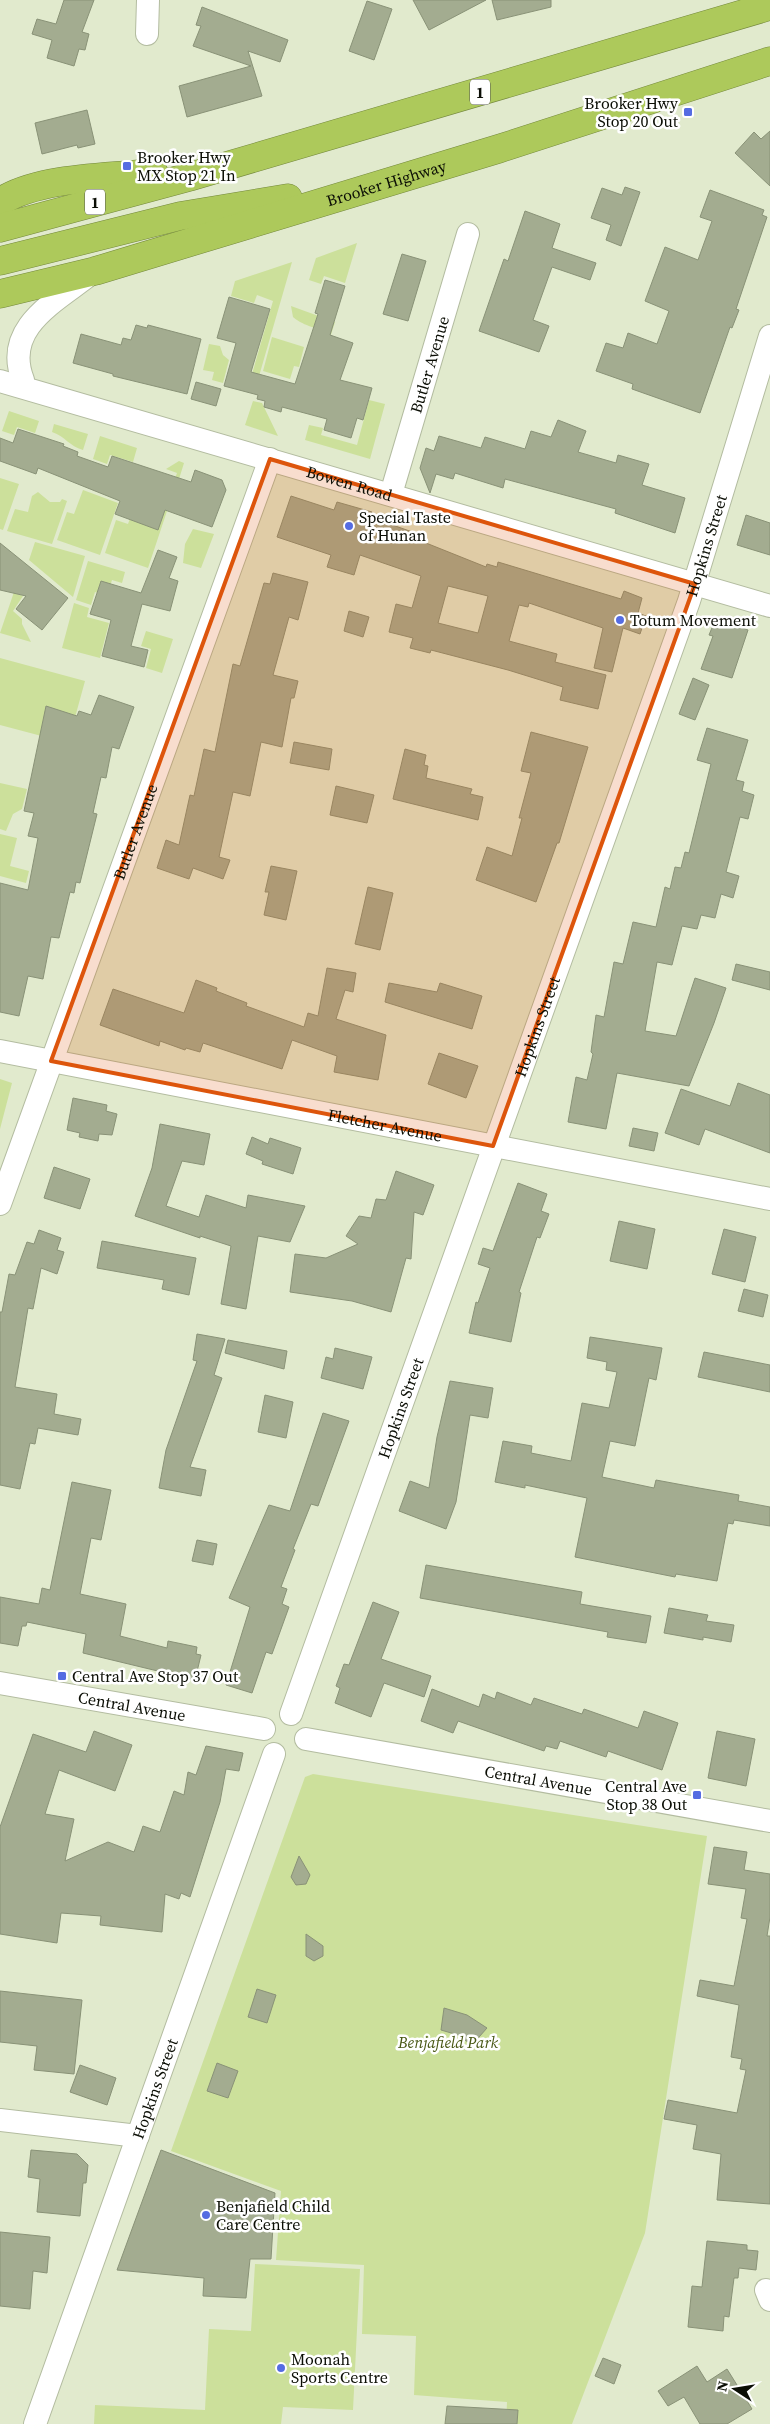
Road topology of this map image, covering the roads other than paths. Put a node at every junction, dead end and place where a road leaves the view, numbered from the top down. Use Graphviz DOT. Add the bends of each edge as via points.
graph roads {
  1 [pos="148,0"];
  2 [pos="770,6"];
  3 [pos="147,34"];
  4 [pos="770,61"];
  5 [pos="219,168"];
  6 [pos="381,184"];
  7 [pos="0,202"];
  8 [pos="0,228"];
  9 [pos="468,234"];
  10 [pos="0,261"];
  11 [pos="95,271"];
  12 [pos="0,294"];
  13 [pos="770,336"];
  14 [pos="0,363"];
  15 [pos="23,380"];
  16 [pos="0,381"];
  17 [pos="45,393"];
  18 [pos="270,459"];
  19 [pos="391,494"];
  20 [pos="695,584"];
  21 [pos="770,606"];
  22 [pos="0,1051"];
  23 [pos="51,1061"];
  24 [pos="492,1146"];
  25 [pos="770,1199"];
  26 [pos="0,1204"];
  27 [pos="0,1683"];
  28 [pos="291,1714"];
  29 [pos="264,1729"];
  30 [pos="306,1738"];
  31 [pos="274,1754"];
  32 [pos="770,1821"];
  33 [pos="0,2120"];
  34 [pos="138,2136"];
  35 [pos="35,2424"];
  1 -- 3 [label="street"];
  2 -- 5 [label="highway, 1"];
  4 -- 6 [label="highway, Brooker Highway"];
  5 -- 7 [label="highway" via="70,180 18,193"];
  5 -- 8 [label="highway, 1"];
  6 -- 10 [label="highway" via="180,216"];
  6 -- 11 [label="highway, Brooker Highway"];
  9 -- 19 [label="street, Butler Avenue"];
  11 -- 12 [label="highway, Brooker Highway"];
  11 -- 15 [label="street" via="37,316 24,332 18,355"];
  13 -- 20 [label="street, Hopkins Street"];
  14 -- 15 [label="street, Bowen Road"];
  15 -- 17 [label="street, Bowen Road"];
  16 -- 17 [label="street, Bowen Road"];
  17 -- 18 [label="street, Bowen Road"];
  18 -- 19 [label="street, Bowen Road"];
  18 -- 23 [label="street, Butler Avenue"];
  19 -- 20 [label="street, Bowen Road"];
  20 -- 21 [label="street, Bowen Road"];
  20 -- 24 [label="street, Hopkins Street"];
  22 -- 23 [label="street, Fletcher Avenue"];
  23 -- 24 [label="street, Fletcher Avenue"];
  23 -- 26 [label="street, Butler Avenue"];
  24 -- 25 [label="street, Fletcher Avenue"];
  24 -- 28 [label="street, Hopkins Street"];
  27 -- 29 [label="street, Central Avenue"];
  28 -- 29 [label="street" via="274,1716"];
  28 -- 30 [label="street" via="305,1726"];
  29 -- 31 [label="street" via="265,1743"];
  30 -- 31 [label="street" via="304,1746 293,1755"];
  30 -- 32 [label="street, Central Avenue"];
  31 -- 34 [label="street, Hopkins Street"];
  33 -- 34 [label="street"];
  34 -- 35 [label="street, Hopkins Street"];
}
